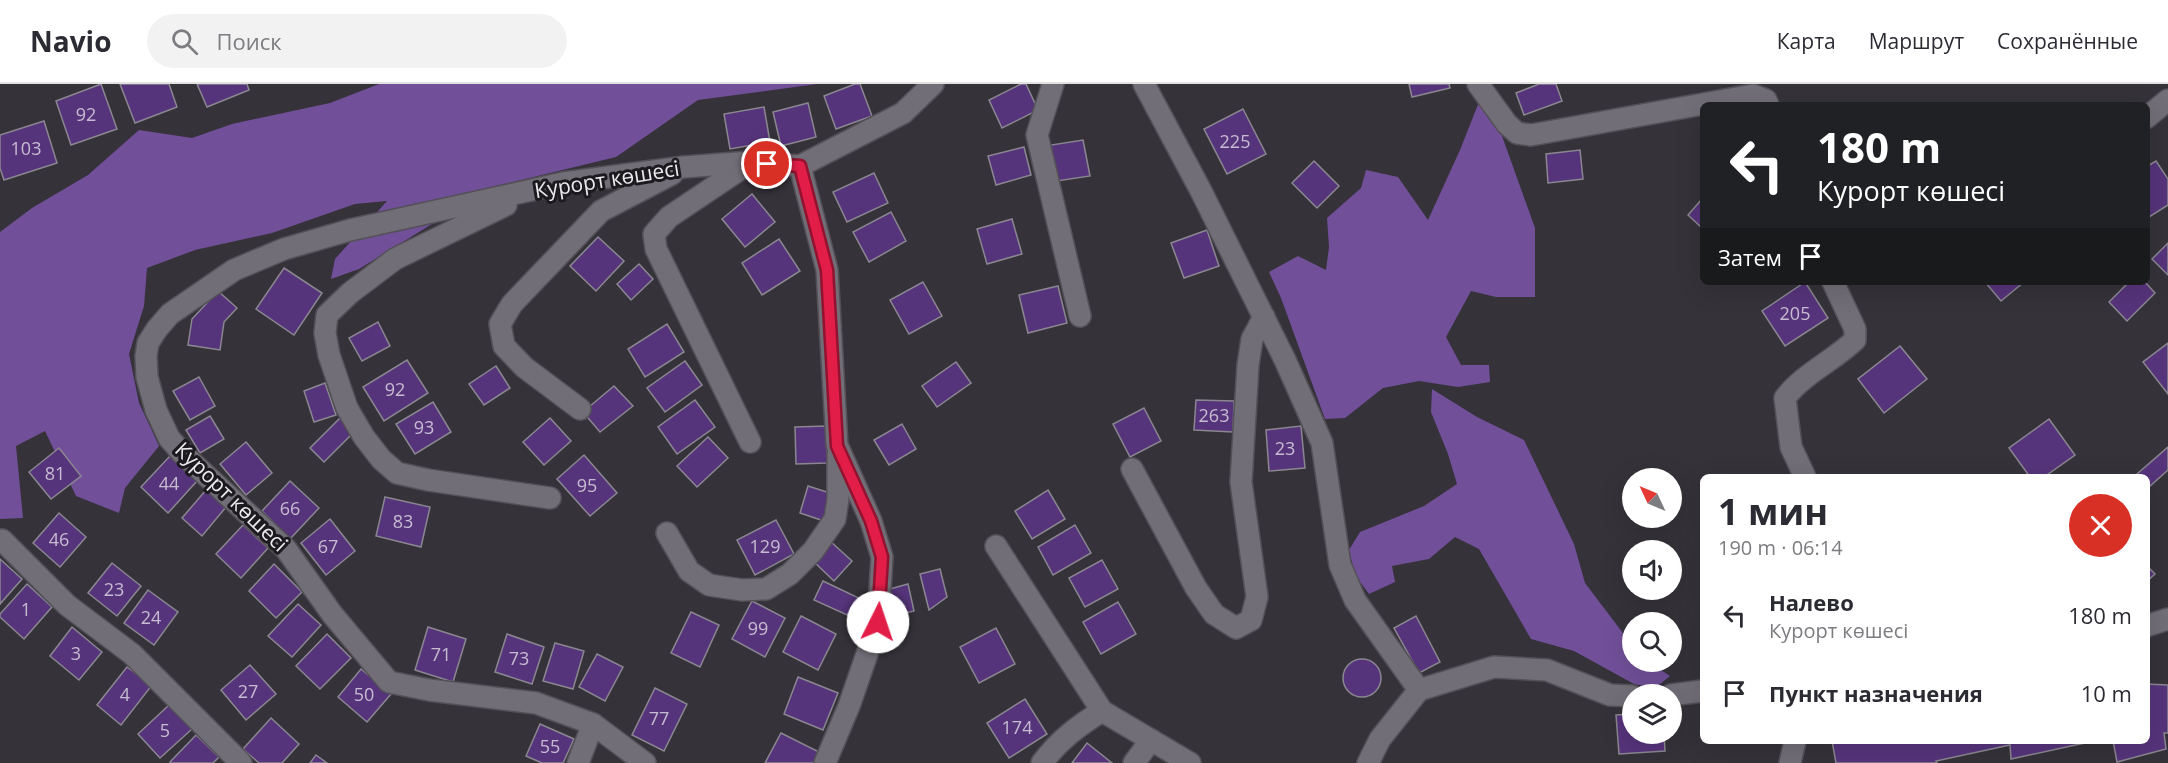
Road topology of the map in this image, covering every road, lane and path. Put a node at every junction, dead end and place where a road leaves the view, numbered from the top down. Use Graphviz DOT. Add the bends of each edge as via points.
graph roads {
  1 [pos="933,84"];
  2 [pos="1053,84"];
  3 [pos="1144,84"];
  4 [pos="1478,84"];
  5 [pos="2168,100"];
  6 [pos="1714,102"];
  7 [pos="1767,102"];
  8 [pos="1700,105"];
  9 [pos="2150,115"];
  10 [pos="750,162"];
  11 [pos="800,166"];
  12 [pos="684,167"];
  13 [pos="536,190"];
  14 [pos="1834,285"];
  15 [pos="1080,316"];
  16 [pos="1264,317"];
  17 [pos="580,409"];
  18 [pos="750,442"];
  19 [pos="837,446"];
  20 [pos="1131,470"];
  21 [pos="1804,474"];
  22 [pos="550,498"];
  23 [pos="667,533"];
  24 [pos="2,540"];
  25 [pos="996,546"];
  26 [pos="2168,619"];
  27 [pos="2150,625"];
  28 [pos="1419,690"];
  29 [pos="1700,691"];
  30 [pos="1682,694"];
  31 [pos="1622,696"];
  32 [pos="1102,711"];
  33 [pos="593,724"];
  34 [pos="1151,740"];
  35 [pos="1794,744"];
  36 [pos="242,763"];
  37 [pos="578,763"];
  38 [pos="645,763"];
  39 [pos="825,763"];
  40 [pos="1042,763"];
  41 [pos="1134,763"];
  42 [pos="1190,763"];
  43 [pos="1368,763"];
  44 [pos="1790,763"];
  1 -- 11 [label="street" via="903,112"];
  2 -- 15 [label="street" via="1037,135"];
  3 -- 16 [label="street"];
  4 -- 8 [label="street" via="1507,124 1517,133 1532,135"];
  5 -- 9 [label="street"];
  6 -- 7 [label="street" via="1753,95"];
  10 -- 11 [label="street, Курорт көшесі"];
  10 -- 12 [label="street, Курорт көшесі"];
  10 -- 18 [label="street" via="669,217 654,234 656,249"];
  11 -- 19 [label="street" via="827,270"];
  12 -- 13 [label="street, Курорт көшесі"];
  12 -- 17 [label="street" via="602,211 512,304 500,324 504,346 524,367"];
  13 -- 22 [label="street" via="395,259 327,315 325,333 347,408 381,459 397,473"];
  13 -- 33 [label="street, Курорт көшесі" via="350,230 284,249 234,270 170,315 157,329 148,343 147,377 156,410 170,438 286,549 332,614 389,682 536,703"];
  14 -- 21 [label="street" via="1855,329 1855,340 1795,385 1785,398 1791,447"];
  16 -- 20 [label="street" via="1250,348 1242,482 1257,597 1251,621 1236,628 1214,614"];
  16 -- 28 [label="street" via="1322,443 1340,565 1355,600"];
  19 -- 23 [label="street" via="835,519 813,551 790,574 766,589 709,585 689,571"];
  19 -- 39 [label="street" via="871,521 882,557 878,622"];
  24 -- 36 [label="street" via="67,605 132,654"];
  25 -- 32 [label="street"];
  26 -- 27 [label="street"];
  28 -- 31 [label="street" via="1494,667 1546,670 1610,695"];
  28 -- 43 [label="street" via="1380,739"];
  29 -- 30 [label="street"];
  32 -- 34 [label="street"];
  32 -- 40 [label="street" via="1072,730"];
  33 -- 37 [label="street"];
  33 -- 38 [label="street, Курорт көшесі"];
  34 -- 41 [label="street"];
  34 -- 42 [label="street"];
  35 -- 44 [label="street"];
}
